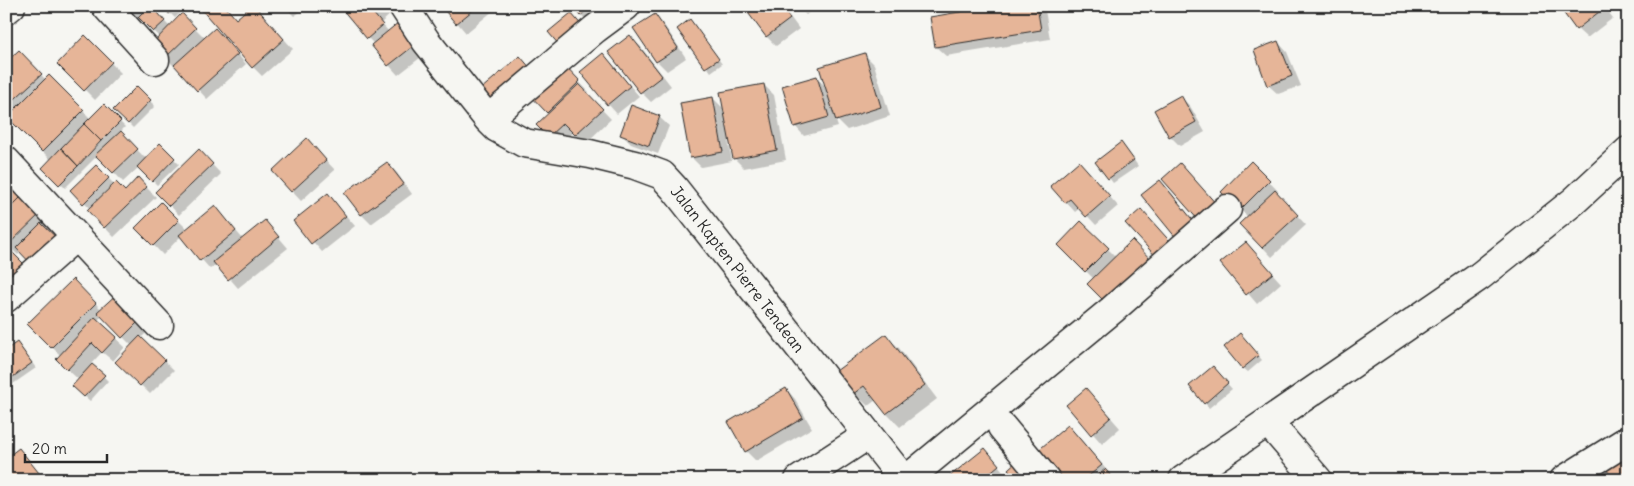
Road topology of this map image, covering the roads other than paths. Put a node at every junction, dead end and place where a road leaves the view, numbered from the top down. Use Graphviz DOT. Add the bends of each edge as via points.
graph roads {
  1 [pos="11,6"];
  2 [pos="106,6"];
  3 [pos="403,6"];
  4 [pos="626,6"];
  5 [pos="6,10"];
  6 [pos="155,60"];
  7 [pos="488,119"];
  8 [pos="1628,151"];
  9 [pos="6,161"];
  10 [pos="1227,209"];
  11 [pos="76,236"];
  12 [pos="6,298"];
  13 [pos="159,325"];
  14 [pos="1268,422"];
  15 [pos="1002,427"];
  16 [pos="868,435"];
  17 [pos="1628,440"];
  18 [pos="799,480"];
  19 [pos="905,480"];
  20 [pos="1046,480"];
  21 [pos="1183,480"];
  22 [pos="1318,480"];
  23 [pos="1564,480"];
  1 -- 5 [label="street"];
  2 -- 6 [label="street"];
  3 -- 7 [label="street, Jalan Kapten Pierre Tendean" via="426,41"];
  4 -- 7 [label="street"];
  7 -- 16 [label="street, Jalan Kapten Pierre Tendean" via="524,143 635,165 668,182"];
  8 -- 14 [label="street" via="1574,201 1480,276"];
  9 -- 11 [label="street"];
  10 -- 19 [label="street" via="1112,310"];
  11 -- 12 [label="street"];
  11 -- 13 [label="street"];
  14 -- 21 [label="street"];
  14 -- 22 [label="street"];
  15 -- 20 [label="street"];
  16 -- 18 [label="street"];
  16 -- 19 [label="street, Jalan Kapten Pierre Tendean"];
  17 -- 23 [label="street"];
}
